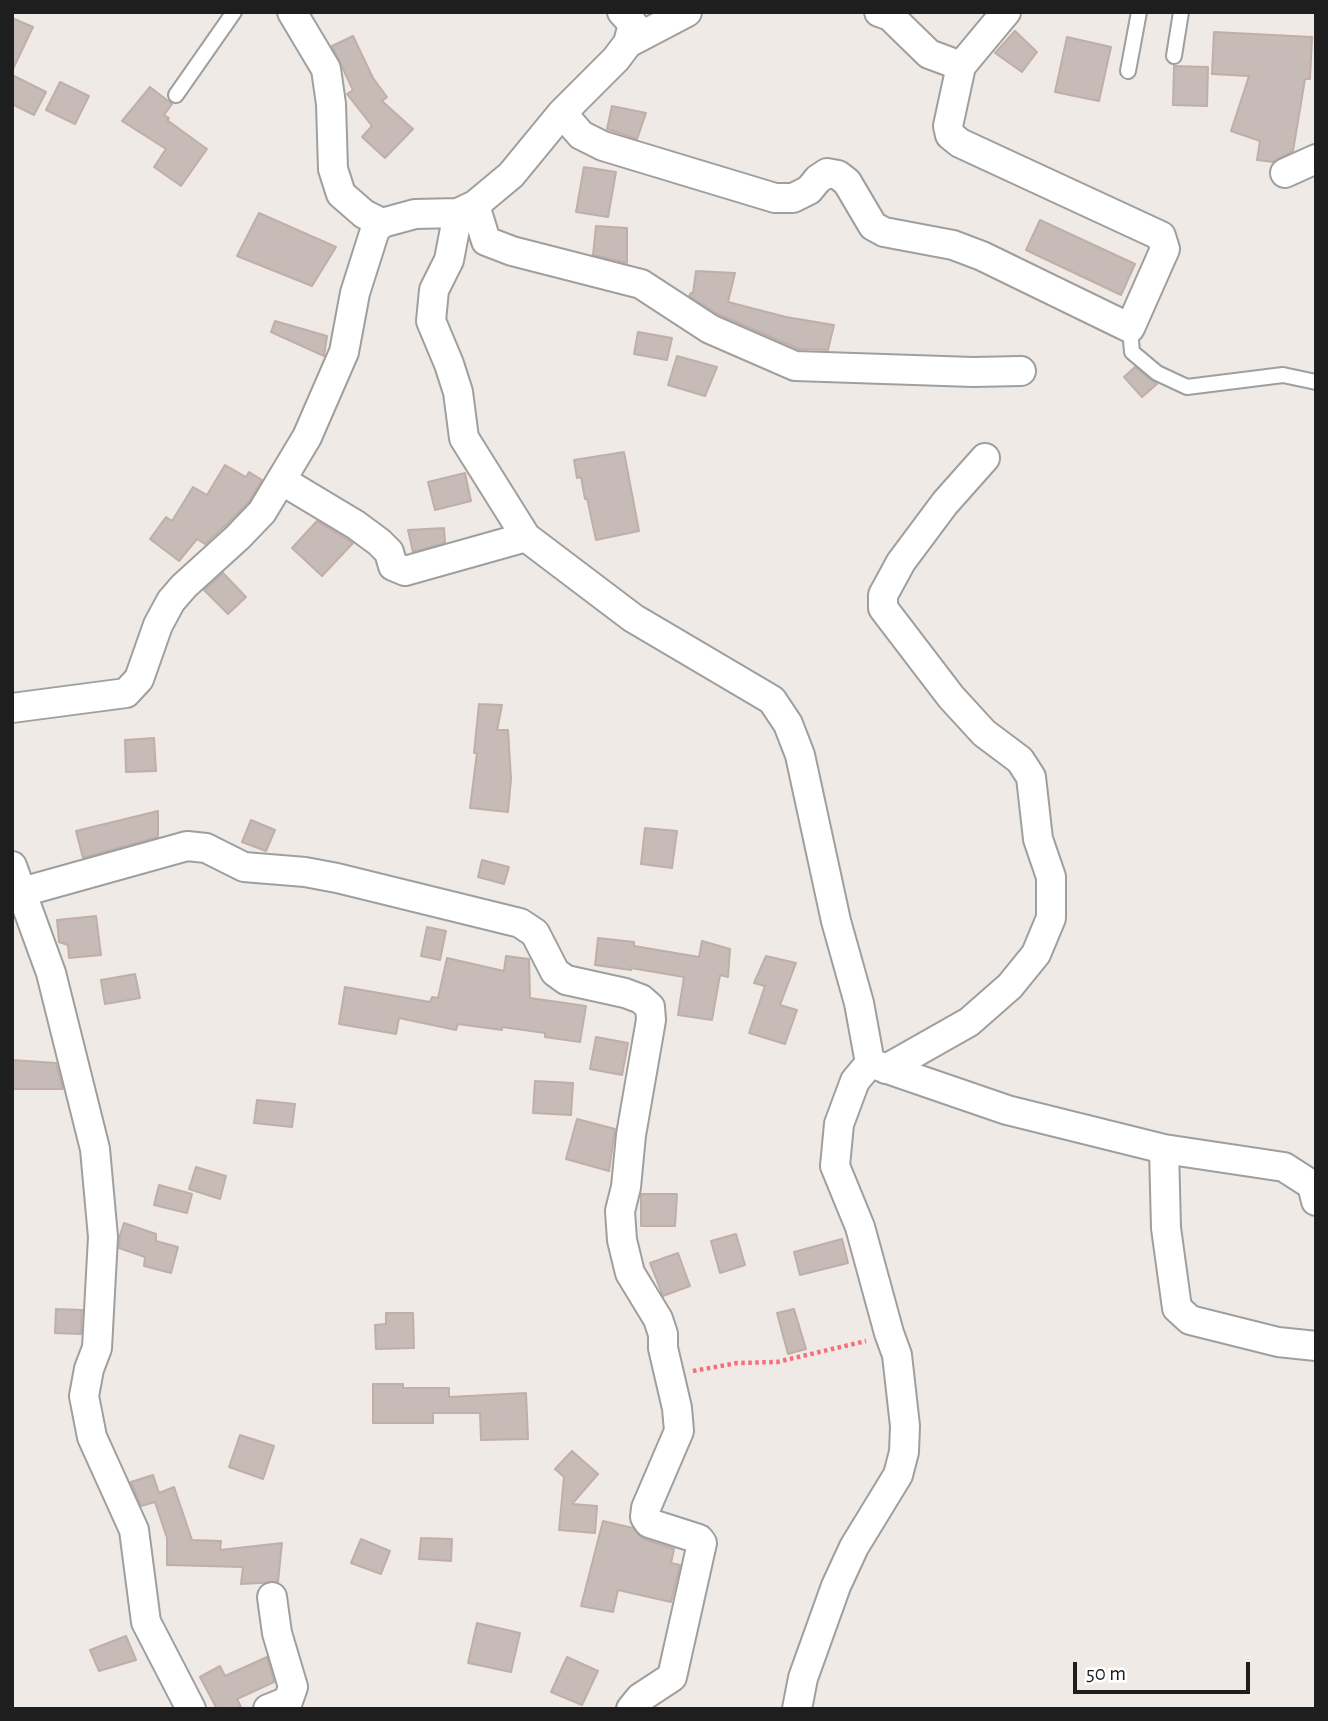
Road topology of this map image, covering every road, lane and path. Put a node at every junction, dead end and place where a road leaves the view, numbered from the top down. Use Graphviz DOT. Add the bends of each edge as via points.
graph roads {
  1 [pos="234,12"];
  2 [pos="292,12"];
  3 [pos="622,12"];
  4 [pos="687,12"];
  5 [pos="879,12"];
  6 [pos="1006,12"];
  7 [pos="1139,12"];
  8 [pos="1181,12"];
  9 [pos="628,43"];
  10 [pos="1174,56"];
  11 [pos="961,66"];
  12 [pos="1128,71"];
  13 [pos="176,95"];
  14 [pos="562,113"];
  15 [pos="1316,159"];
  16 [pos="1285,173"];
  17 [pos="466,209"];
  18 [pos="382,223"];
  19 [pos="1130,328"];
  20 [pos="1021,371"];
  21 [pos="1316,382"];
  22 [pos="985,458"];
  23 [pos="281,480"];
  24 [pos="526,537"];
  25 [pos="12,708"];
  26 [pos="12,866"];
  27 [pos="22,892"];
  28 [pos="878,1066"];
  29 [pos="1164,1149"];
  30 [pos="1316,1201"];
  31 [pos="889,1333"];
  32 [pos="1316,1346"];
  33 [pos="668,1376"];
  34 [pos="272,1597"];
  35 [pos="191,1709"];
  36 [pos="268,1709"];
  37 [pos="631,1709"];
  38 [pos="797,1709"];
  1 -- 13 [label="lane"];
  2 -- 18 [label="street" via="326,69 333,169 341,194"];
  3 -- 9 [label="street" via="633,24"];
  4 -- 9 [label="street"];
  5 -- 11 [label="street" via="890,16 929,54"];
  6 -- 11 [label="street"];
  7 -- 12 [label="lane"];
  8 -- 10 [label="lane"];
  9 -- 14 [label="street"];
  11 -- 19 [label="street" via="950,135 1161,236 1166,249"];
  14 -- 17 [label="street" via="511,175"];
  14 -- 19 [label="street" via="581,135 603,146 775,198 793,198 827,173 838,175 873,226 884,232 953,245 982,256"];
  15 -- 16 [label="street"];
  17 -- 18 [label="street"];
  17 -- 20 [label="street" via="486,241 641,284 710,329 795,366"];
  17 -- 24 [label="street" via="434,290 431,321 458,391 464,439"];
  18 -- 23 [label="street" via="364,261 344,352 313,427"];
  19 -- 21 [label="lane" via="1132,352 1157,373 1187,387 1283,375"];
  22 -- 28 [label="street" via="901,562 883,595 883,608 951,697 984,733 1020,760 1031,777 1038,839 1051,877 1051,918 1036,954 1010,986 969,1022"];
  23 -- 24 [label="street" via="356,524 389,552 393,566 405,571"];
  23 -- 25 [label="street" via="262,512 171,601 139,679 126,693"];
  24 -- 28 [label="street" via="633,618 772,700 783,716 800,755 836,922"];
  26 -- 27 [label="street"];
  27 -- 33 [label="street" via="187,846 206,848 244,867 337,878 520,923 535,933 555,972 566,980 641,999 650,1007 651,1020 620,1211 622,1240 630,1273 661,1327"];
  27 -- 35 [label="street" via="51,973 95,1149 103,1237 97,1348 85,1396 92,1437 134,1530 146,1622"];
  28 -- 29 [label="street" via="1007,1110"];
  28 -- 31 [label="street" via="856,1082 839,1124 835,1166 860,1227"];
  29 -- 30 [label="street" via="1284,1167 1312,1185"];
  29 -- 32 [label="street" via="1166,1228 1177,1308 1190,1320 1278,1342"];
  31 -- 33 [label="path" via="778,1362 737,1363"];
  31 -- 38 [label="street" via="897,1355 904,1452 898,1475 836,1586 803,1678"];
  33 -- 37 [label="street" via="679,1432 645,1517 649,1523 702,1543 672,1678"];
  34 -- 36 [label="street" via="293,1687 288,1701"];
}
